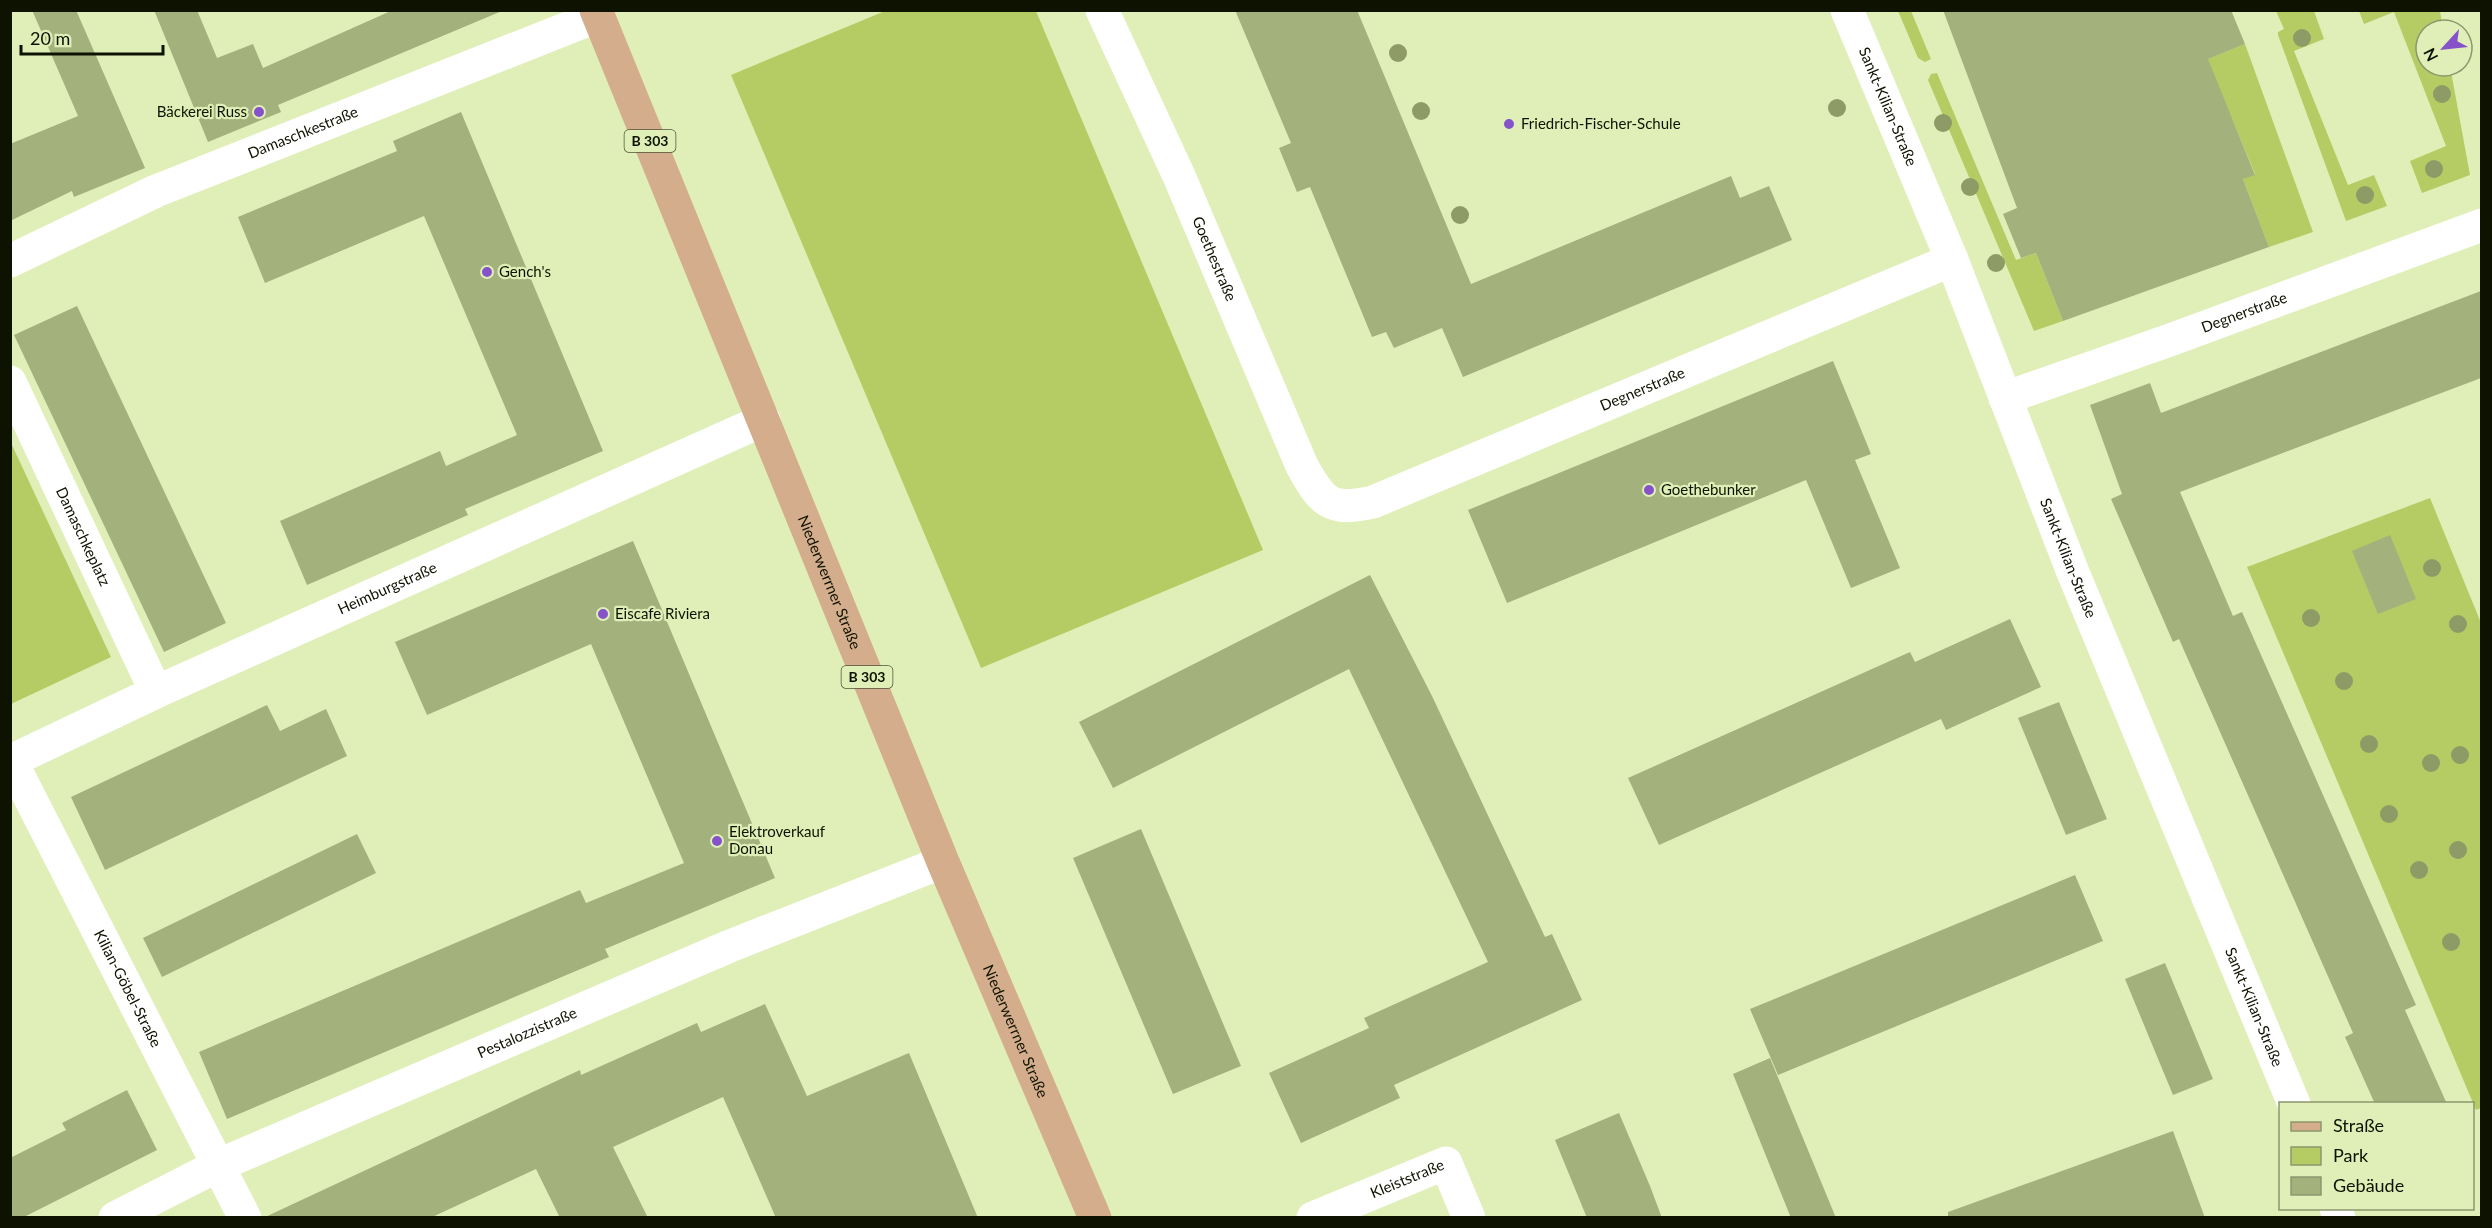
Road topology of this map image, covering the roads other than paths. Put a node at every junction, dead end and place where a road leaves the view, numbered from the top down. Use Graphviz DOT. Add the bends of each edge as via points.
graph roads {
  1 [pos="1102,10"];
  2 [pos="1847,10"];
  3 [pos="597,13"];
  4 [pos="2481,225"];
  5 [pos="1952,260"];
  6 [pos="10,261"];
  7 [pos="10,382"];
  8 [pos="2004,398"];
  9 [pos="764,420"];
  10 [pos="1331,503"];
  11 [pos="156,692"];
  12 [pos="11,760"];
  13 [pos="943,862"];
  14 [pos="2294,1102"];
  15 [pos="219,1166"];
  16 [pos="115,1218"];
  17 [pos="245,1218"];
  18 [pos="1095,1218"];
  19 [pos="1313,1218"];
  20 [pos="1469,1218"];
  1 -- 10 [label="street, Goethestraße" via="1179,176 1302,466 1316,491"];
  2 -- 5 [label="street, Sankt-Kilian-Straße"];
  3 -- 6 [label="street, Damaschkestraße" via="156,191"];
  3 -- 9 [label="main road, Niederwerrner Straße / B 303"];
  4 -- 8 [label="street, Degnerstraße"];
  5 -- 8 [label="street, Sankt-Kilian-Straße"];
  5 -- 10 [label="street, Degnerstraße" via="1373,502 1350,507"];
  7 -- 11 [label="street, Damaschkeplatz"];
  8 -- 14 [label="street, Sankt-Kilian-Straße" via="2076,581"];
  9 -- 11 [label="street, Heimburgstraße"];
  9 -- 13 [label="main road, Niederwerrner Straße / B 303"];
  11 -- 12 [label="street, Heimburgstraße"];
  12 -- 15 [label="street, Kilian-Göbel-Straße"];
  13 -- 15 [label="street, Pestalozzistraße" via="730,946"];
  13 -- 18 [label="main road, Niederwerrner Straße / B 303"];
  15 -- 16 [label="street, Pestalozzistraße"];
  15 -- 17 [label="street, Kilian-Göbel-Straße"];
  19 -- 20 [label="street, Kleiststraße" via="1446,1163"];
}
